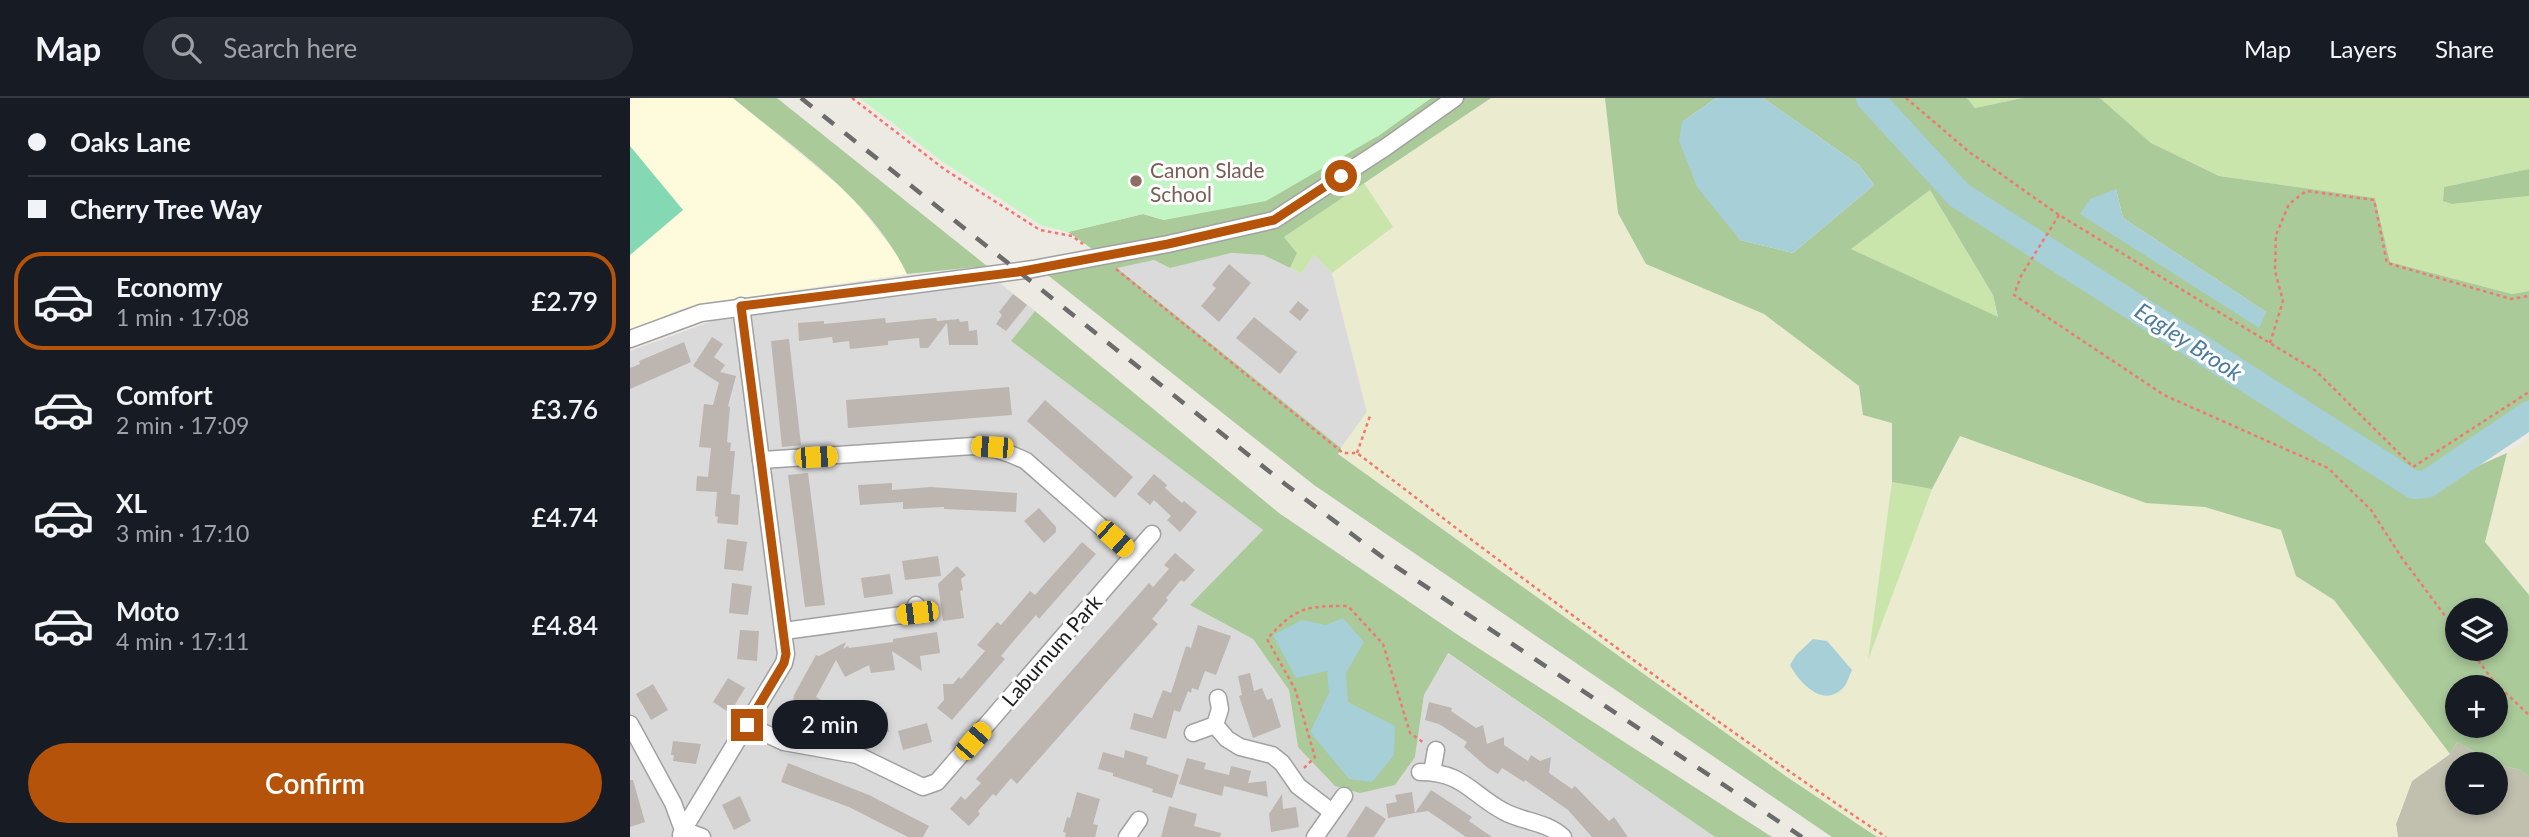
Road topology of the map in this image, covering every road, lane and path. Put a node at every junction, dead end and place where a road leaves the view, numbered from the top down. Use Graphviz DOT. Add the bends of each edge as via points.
graph roads {
  1 [pos="852,98"];
  2 [pos="1455,98"];
  3 [pos="1906,98"];
  4 [pos="2059,215"];
  5 [pos="1099,255"];
  6 [pos="2529,296"];
  7 [pos="741,306"];
  8 [pos="630,339"];
  9 [pos="2270,343"];
  10 [pos="2529,392"];
  11 [pos="1370,416"];
  12 [pos="1357,453"];
  13 [pos="761,460"];
  14 [pos="1152,534"];
  15 [pos="1133,555"];
  16 [pos="916,605"];
  17 [pos="2445,616"];
  18 [pos="784,631"];
  19 [pos="2479,661"];
  20 [pos="1219,698"];
  21 [pos="2529,715"];
  22 [pos="630,724"];
  23 [pos="747,725"];
  24 [pos="1215,725"];
  25 [pos="1193,733"];
  26 [pos="1436,750"];
  27 [pos="1293,779"];
  28 [pos="1344,796"];
  29 [pos="1332,812"];
  30 [pos="1139,820"];
  31 [pos="682,833"];
  32 [pos="702,837"];
  33 [pos="1127,837"];
  34 [pos="1315,837"];
  35 [pos="1563,837"];
  36 [pos="1886,837"];
  1 -- 5 [label="path" via="944,169 1040,230 1072,236"];
  2 -- 5 [label="street" via="1274,220"];
  3 -- 4 [label="path" via="1968,151"];
  4 -- 9 [label="path"];
  4 -- 17 [label="path" via="2014,295 2164,396 2328,468 2371,510"];
  5 -- 7 [label="street" via="1018,272"];
  5 -- 12 [label="path" via="1343,453"];
  6 -- 9 [label="path" via="2511,299 2387,263 2374,200 2306,191 2289,204 2276,235 2275,271 2283,301"];
  7 -- 8 [label="street" via="701,313"];
  7 -- 13 [label="street"];
  9 -- 10 [label="path" via="2316,371 2413,467"];
  11 -- 12 [label="path"];
  12 -- 36 [label="path" via="1592,632"];
  13 -- 15 [label="street" via="992,447 1026,461"];
  13 -- 18 [label="street"];
  14 -- 15 [label="street, Laburnum Park"];
  15 -- 23 [label="street, Laburnum Park" via="931,786 917,784 857,755 784,742"];
  16 -- 18 [label="street" via="917,613"];
  18 -- 23 [label="street" via="784,663"];
  19 -- 21 [label="path"];
  20 -- 24 [label="street"];
  22 -- 31 [label="street" via="673,803"];
  23 -- 31 [label="street"];
  24 -- 25 [label="street"];
  24 -- 27 [label="street" via="1240,747 1272,755"];
  26 -- 27 [label="path" via="1410,733 1383,644 1348,606 1312,606 1285,619 1267,639 1295,689 1315,757"];
  26 -- 35 [label="street" via="1426,772 1462,781 1503,812 1542,824"];
  27 -- 29 [label="street"];
  28 -- 29 [label="street"];
  29 -- 34 [label="street"];
  30 -- 33 [label="street"];
  31 -- 32 [label="street"];
}
